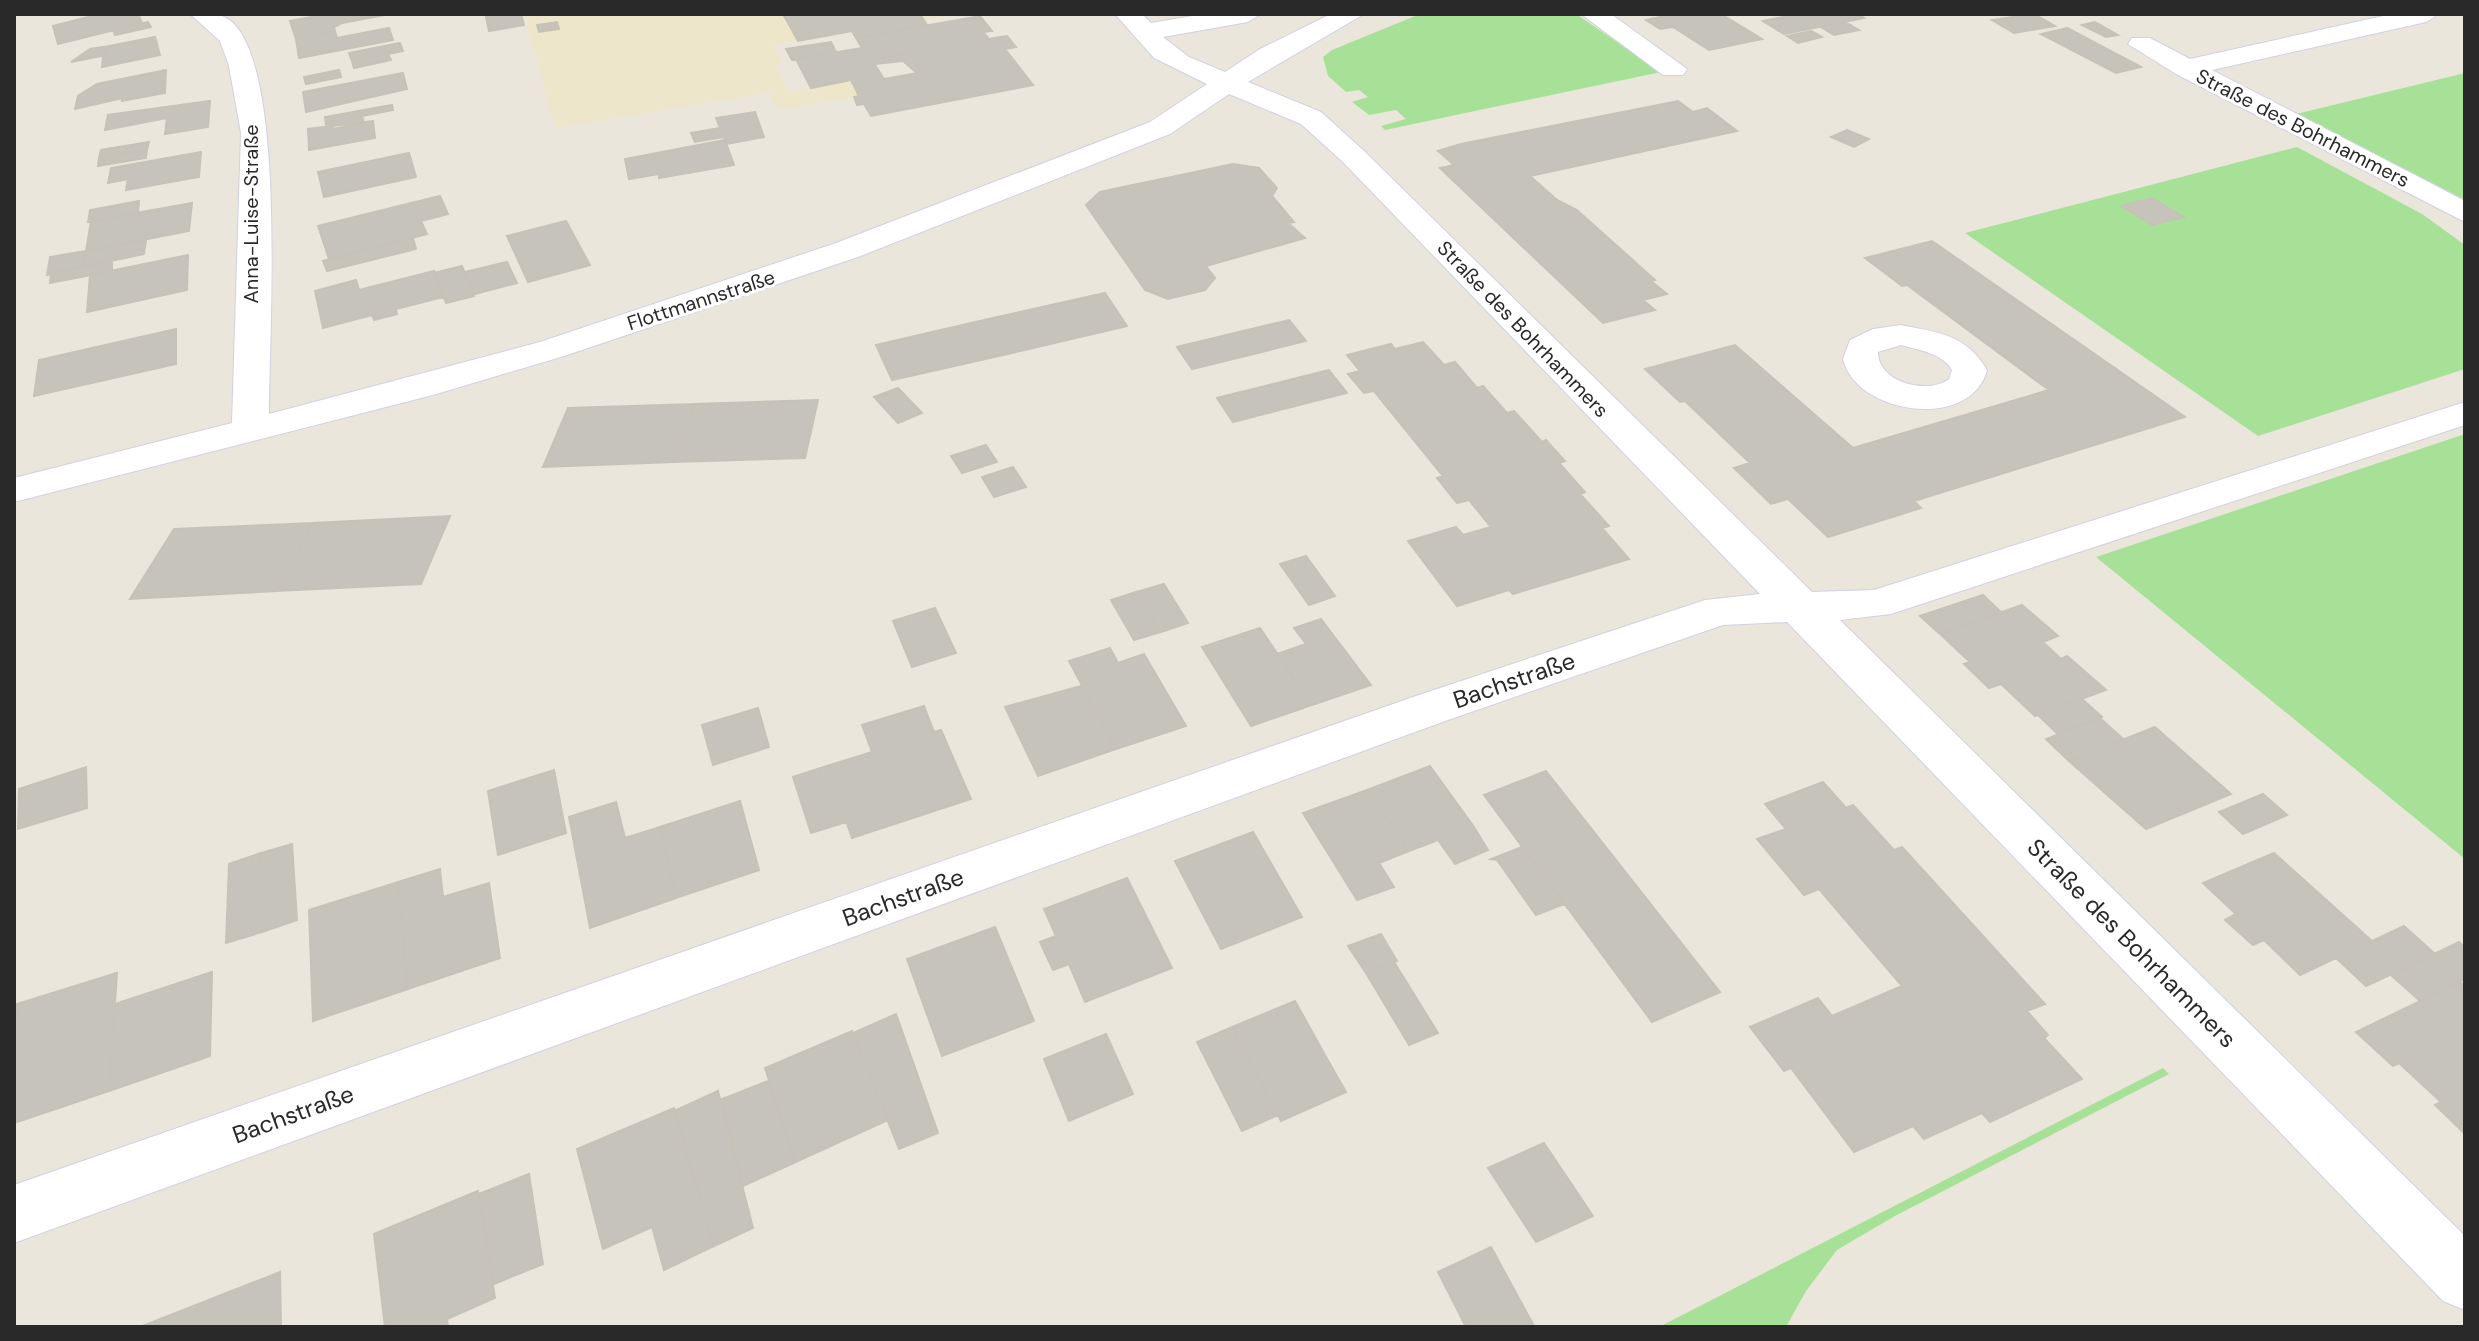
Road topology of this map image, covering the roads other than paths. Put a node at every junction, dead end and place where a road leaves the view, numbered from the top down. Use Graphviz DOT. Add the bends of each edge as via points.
graph roads {
  1 [pos="203,14"];
  2 [pos="1248,14"];
  3 [pos="1351,14"];
  4 [pos="1594,14"];
  5 [pos="2426,14"];
  6 [pos="1137,23"];
  7 [pos="2141,44"];
  8 [pos="2186,68"];
  9 [pos="1673,69"];
  10 [pos="1225,85"];
  11 [pos="2465,213"];
  12 [pos="2465,413"];
  13 [pos="250,431"];
  14 [pos="14,490"];
  15 [pos="1799,607"];
  16 [pos="14,1214"];
  17 [pos="2465,1279"];
  1 -- 13 [label="street, Anna-Luise-Straße" via="233,41 255,133"];
  2 -- 6 [label="street"];
  3 -- 10 [label="street, Flottmannstraße" via="1296,40"];
  4 -- 9 [label="street"];
  5 -- 8 [label="street"];
  6 -- 10 [label="street, Straße des Bohrhammers" via="1171,58"];
  7 -- 8 [label="street, Straße des Bohrhammers"];
  8 -- 11 [label="street, Straße des Bohrhammers"];
  10 -- 13 [label="street, Flottmannstraße" via="1160,128 847,250 552,349"];
  10 -- 15 [label="street, Straße des Bohrhammers" via="1311,118 1353,156"];
  12 -- 15 [label="street" via="1876,604"];
  13 -- 14 [label="street, Flottmannstraße"];
  15 -- 16 [label="street, Bachstraße" via="1720,610"];
  15 -- 17 [label="street, Straße des Bohrhammers"];
}
